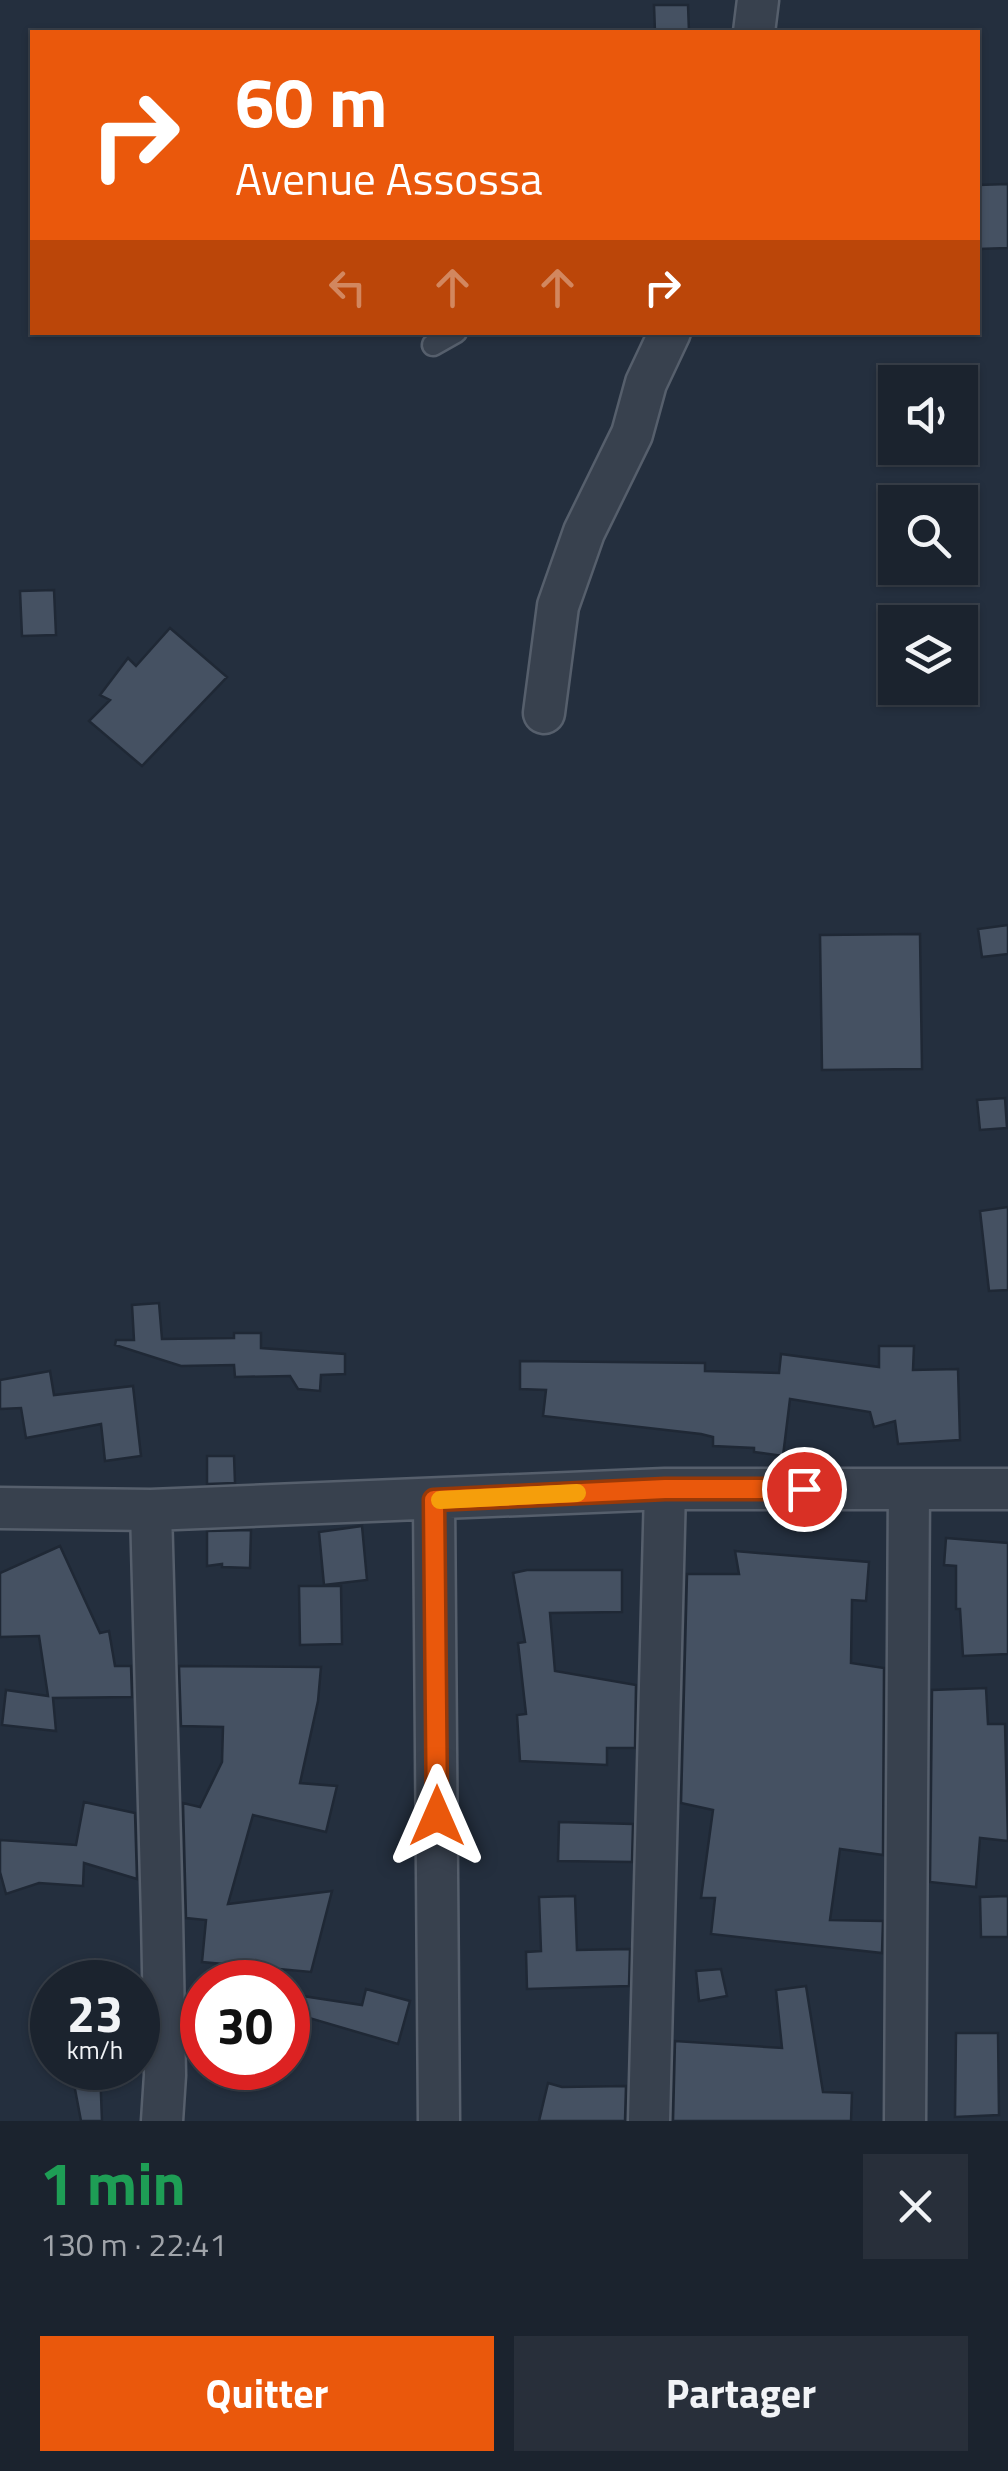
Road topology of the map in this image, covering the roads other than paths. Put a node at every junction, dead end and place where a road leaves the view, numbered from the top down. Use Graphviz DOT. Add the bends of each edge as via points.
graph roads {
  1 [pos="758,0"];
  2 [pos="754,30"];
  3 [pos="451,335"];
  4 [pos="669,335"];
  5 [pos="433,345"];
  6 [pos="544,712"];
  7 [pos="665,1489"];
  8 [pos="909,1489"];
  9 [pos="1008,1489"];
  10 [pos="434,1500"];
  11 [pos="0,1508"];
  12 [pos="150,1510"];
  13 [pos="162,2121"];
  14 [pos="438,2121"];
  15 [pos="648,2121"];
  16 [pos="905,2121"];
  1 -- 2 [label="street"];
  3 -- 5 [label="lane"];
  4 -- 6 [label="street" via="558,606"];
  7 -- 8 [label="street"];
  7 -- 10 [label="street"];
  7 -- 15 [label="street"];
  8 -- 9 [label="street"];
  8 -- 16 [label="street"];
  10 -- 12 [label="street"];
  10 -- 14 [label="street"];
  11 -- 12 [label="street"];
  12 -- 13 [label="street"];
}
